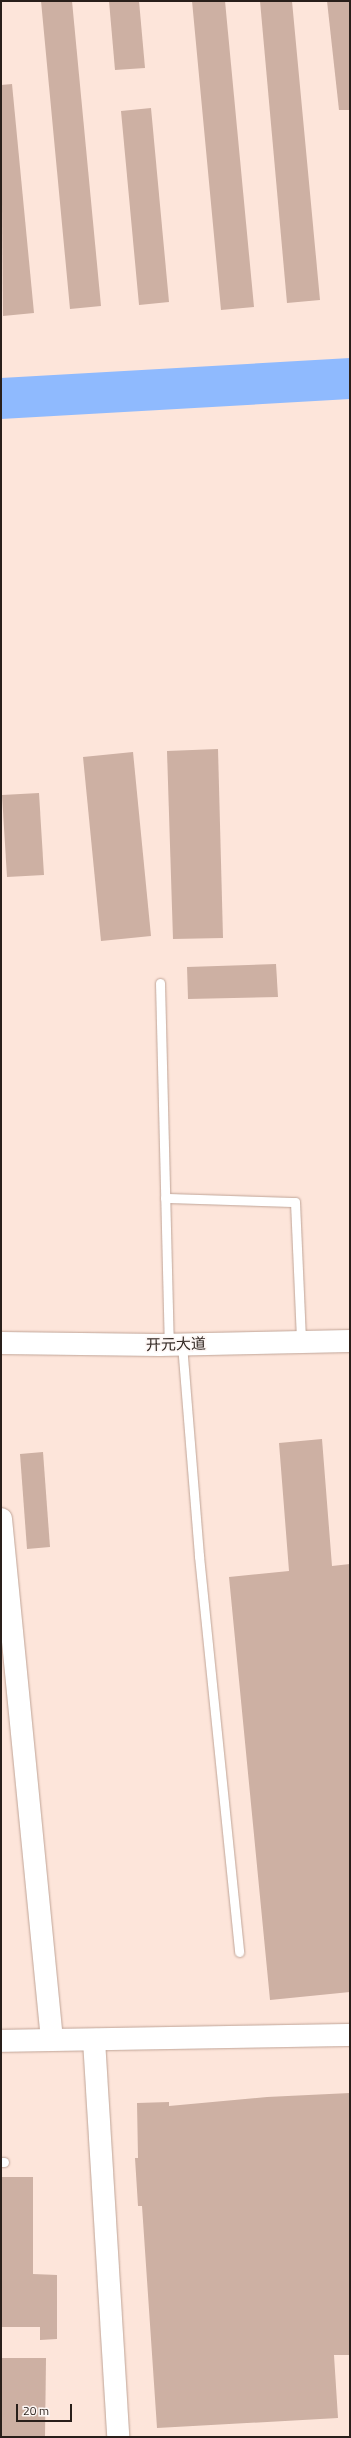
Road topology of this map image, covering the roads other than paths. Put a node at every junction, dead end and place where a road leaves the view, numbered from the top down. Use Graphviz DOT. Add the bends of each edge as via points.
graph roads {
  1 [pos="160,983"];
  2 [pos="166,1198"];
  3 [pos="350,1341"];
  4 [pos="302,1342"];
  5 [pos="1,1343"];
  6 [pos="175,1344"];
  7 [pos="1,1519"];
  8 [pos="239,1952"];
  9 [pos="350,2035"];
  10 [pos="52,2040"];
  11 [pos="94,2040"];
  12 [pos="1,2041"];
  13 [pos="118,2437"];
  1 -- 2 [label="lane"];
  2 -- 4 [label="lane" via="295,1202"];
  2 -- 6 [label="lane"];
  3 -- 4 [label="street, 开元大道"];
  4 -- 6 [label="street, 开元大道"];
  5 -- 6 [label="street, 开元大道"];
  6 -- 8 [label="lane"];
  7 -- 10 [label="street"];
  9 -- 11 [label="street"];
  10 -- 11 [label="street"];
  10 -- 12 [label="street"];
  11 -- 13 [label="street"];
}
